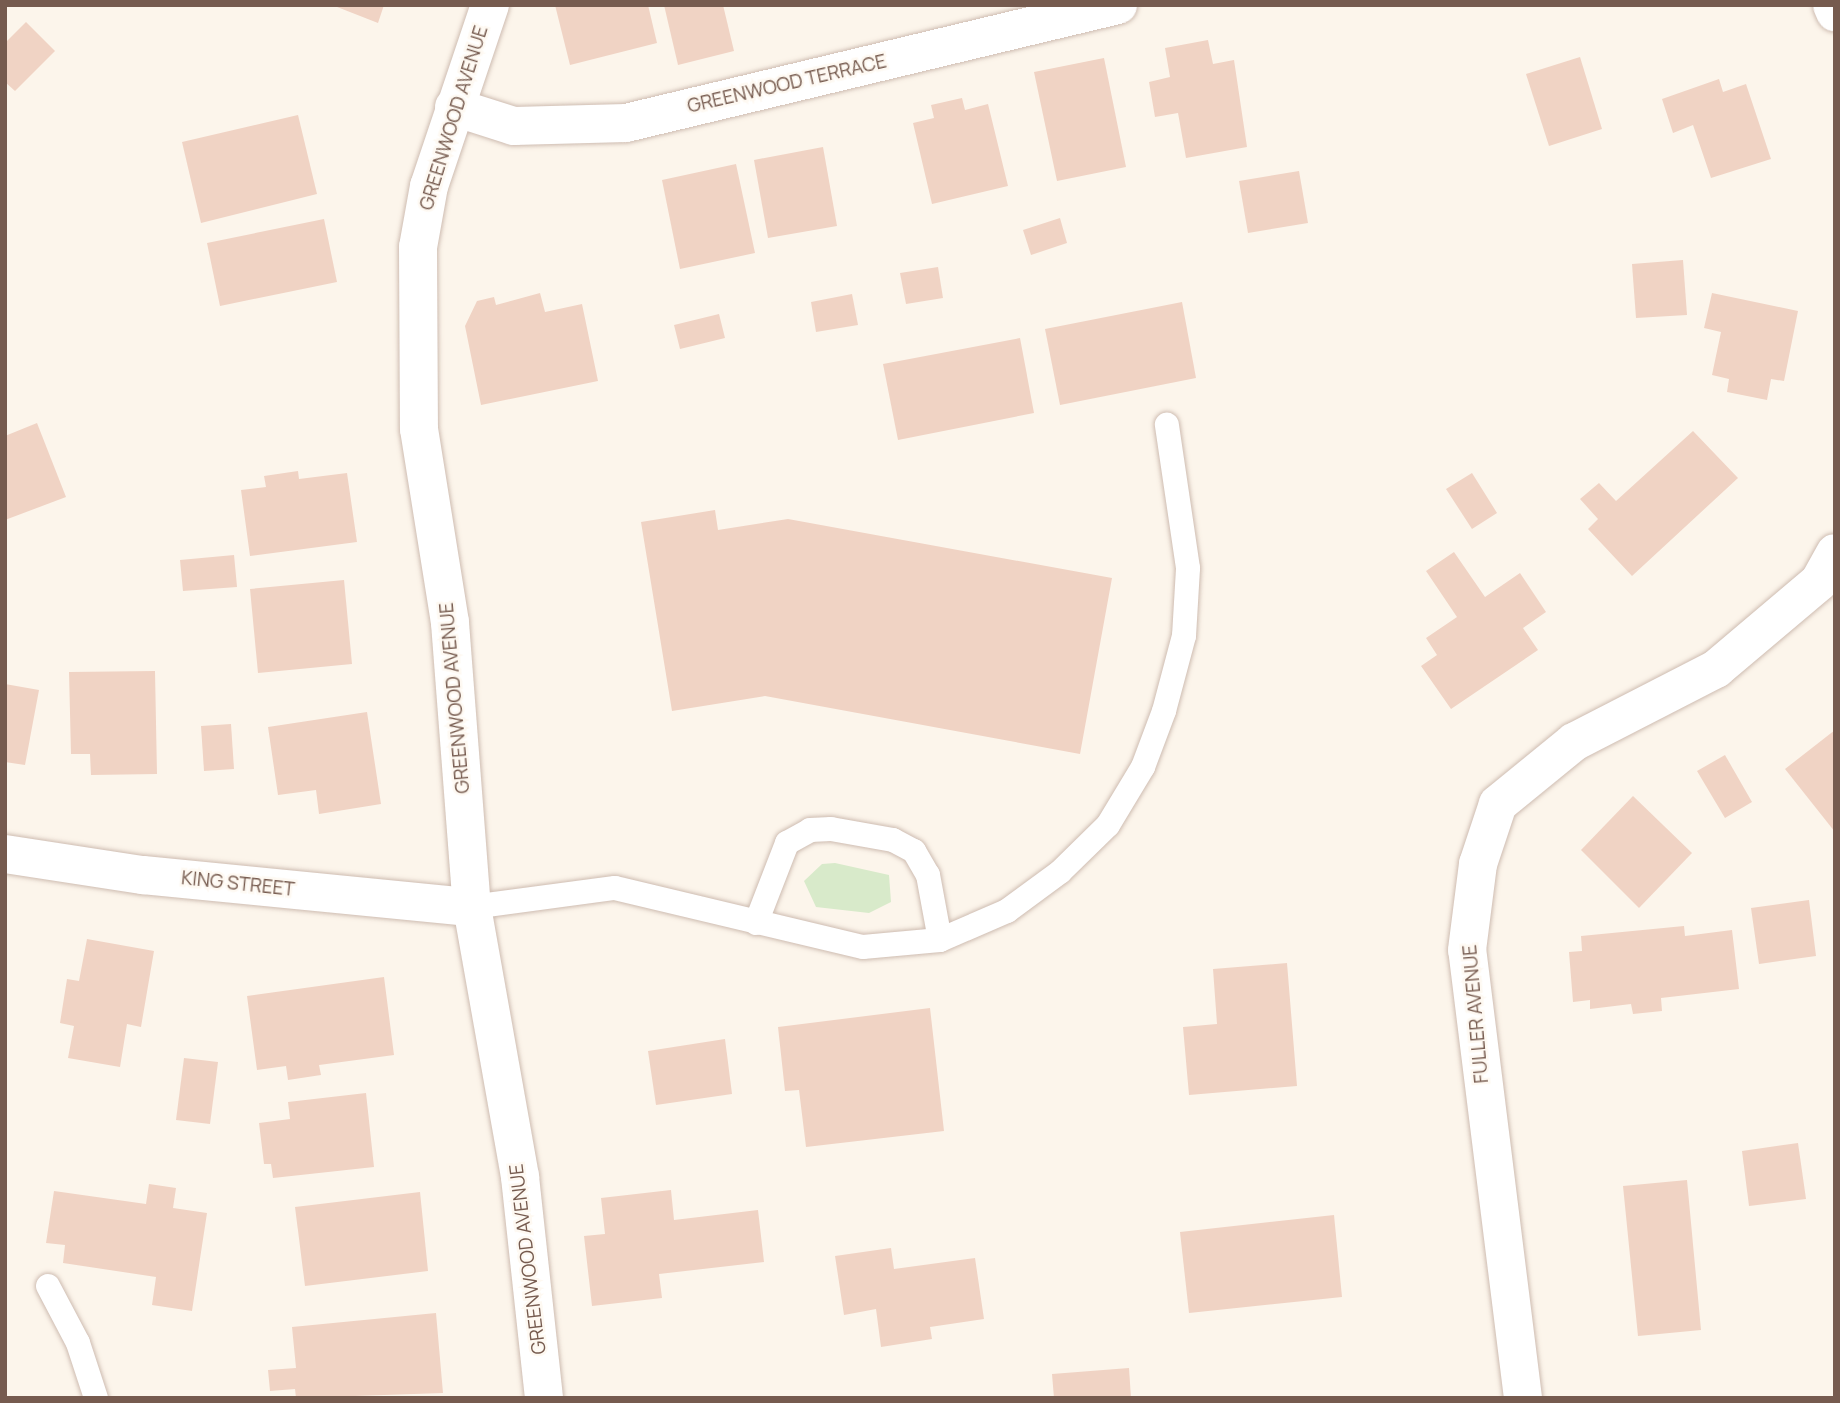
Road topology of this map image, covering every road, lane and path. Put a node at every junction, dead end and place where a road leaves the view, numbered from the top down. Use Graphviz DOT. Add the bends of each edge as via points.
graph roads {
  1 [pos="491,5"];
  2 [pos="1118,5"];
  3 [pos="1832,5"];
  4 [pos="1835,12"];
  5 [pos="454,107"];
  6 [pos="1167,425"];
  7 [pos="1835,553"];
  8 [pos="5,853"];
  9 [pos="472,908"];
  10 [pos="755,923"];
  11 [pos="940,940"];
  12 [pos="48,1286"];
  13 [pos="96,1398"];
  14 [pos="544,1398"];
  15 [pos="1523,1398"];
  1 -- 5 [label="street, GREENWOOD AVENUE"];
  2 -- 5 [label="street, GREENWOOD TERRACE" via="626,123 514,126"];
  3 -- 4 [label="street"];
  5 -- 9 [label="street, GREENWOOD AVENUE" via="418,247 419,429 450,623"];
  6 -- 11 [label="lane" via="1188,568 1184,636 1143,768 1108,825 1060,873 1007,911"];
  7 -- 15 [label="street, FULLER AVENUE" via="1819,582 1716,669 1574,742 1498,804 1478,864 1467,950"];
  8 -- 9 [label="street, KING STREET" via="144,875"];
  9 -- 10 [label="lane" via="615,888"];
  9 -- 14 [label="street, GREENWOOD AVENUE" via="520,1177"];
  10 -- 11 [label="lane" via="863,947"];
  10 -- 11 [label="lane" via="787,844 810,830 831,830 893,840 914,851 928,875"];
  12 -- 13 [label="lane" via="78,1343"];
}
